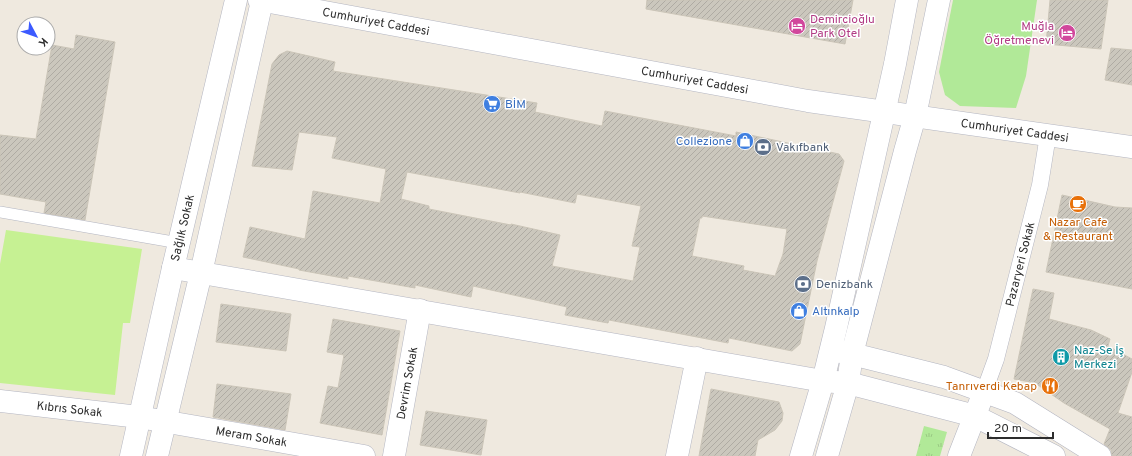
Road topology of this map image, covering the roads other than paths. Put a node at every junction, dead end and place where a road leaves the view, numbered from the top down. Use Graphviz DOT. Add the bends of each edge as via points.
graph roads {
  1 [pos="236,0"];
  2 [pos="261,0"];
  3 [pos="907,0"];
  4 [pos="940,0"];
  5 [pos="884,112"];
  6 [pos="915,116"];
  7 [pos="1048,135"];
  8 [pos="1132,147"];
  9 [pos="0,212"];
  10 [pos="179,242"];
  11 [pos="173,268"];
  12 [pos="201,273"];
  13 [pos="420,310"];
  14 [pos="830,350"];
  15 [pos="852,354"];
  16 [pos="697,358"];
  17 [pos="823,381"];
  18 [pos="848,383"];
  19 [pos="984,392"];
  20 [pos="0,401"];
  21 [pos="975,416"];
  22 [pos="139,417"];
  23 [pos="165,421"];
  24 [pos="131,456"];
  25 [pos="157,456"];
  26 [pos="364,456"];
  27 [pos="394,456"];
  28 [pos="677,456"];
  29 [pos="801,456"];
  30 [pos="827,456"];
  31 [pos="959,456"];
  32 [pos="1054,456"];
  33 [pos="1100,456"];
  1 -- 10 [label="street, Sağlık Sokak"];
  2 -- 5 [label="street, Cumhuriyet Caddesi" via="808,101"];
  2 -- 12 [label="street"];
  3 -- 5 [label="street"];
  4 -- 6 [label="street"];
  5 -- 6 [label="street, Cumhuriyet Caddesi"];
  5 -- 14 [label="street"];
  6 -- 7 [label="street, Cumhuriyet Caddesi"];
  6 -- 15 [label="street"];
  7 -- 8 [label="street, Cumhuriyet Caddesi"];
  7 -- 19 [label="street, Pazaryeri Sokak" via="1040,185 996,359"];
  9 -- 10 [label="lane"];
  10 -- 11 [label="street, Sağlık Sokak"];
  11 -- 12 [label="street"];
  11 -- 22 [label="street, Sağlık Sokak"];
  12 -- 13 [label="street"];
  12 -- 23 [label="street"];
  13 -- 16 [label="street"];
  13 -- 27 [label="street, Devrim Sokak"];
  14 -- 15 [label="street"];
  14 -- 17 [label="street"];
  15 -- 18 [label="street"];
  15 -- 19 [label="street" via="944,377"];
  16 -- 17 [label="street"];
  16 -- 28 [label="street"];
  17 -- 18 [label="street"];
  17 -- 29 [label="street"];
  18 -- 21 [label="street"];
  18 -- 30 [label="street"];
  19 -- 21 [label="street"];
  19 -- 33 [label="street" via="1015,403"];
  20 -- 22 [label="street, Kıbrıs Sokak"];
  21 -- 31 [label="street"];
  21 -- 32 [label="street"];
  22 -- 23 [label="street, Meram Sokak"];
  22 -- 24 [label="street, Sağlık Sokak"];
  23 -- 25 [label="street"];
  23 -- 26 [label="street, Meram Sokak"];
}
